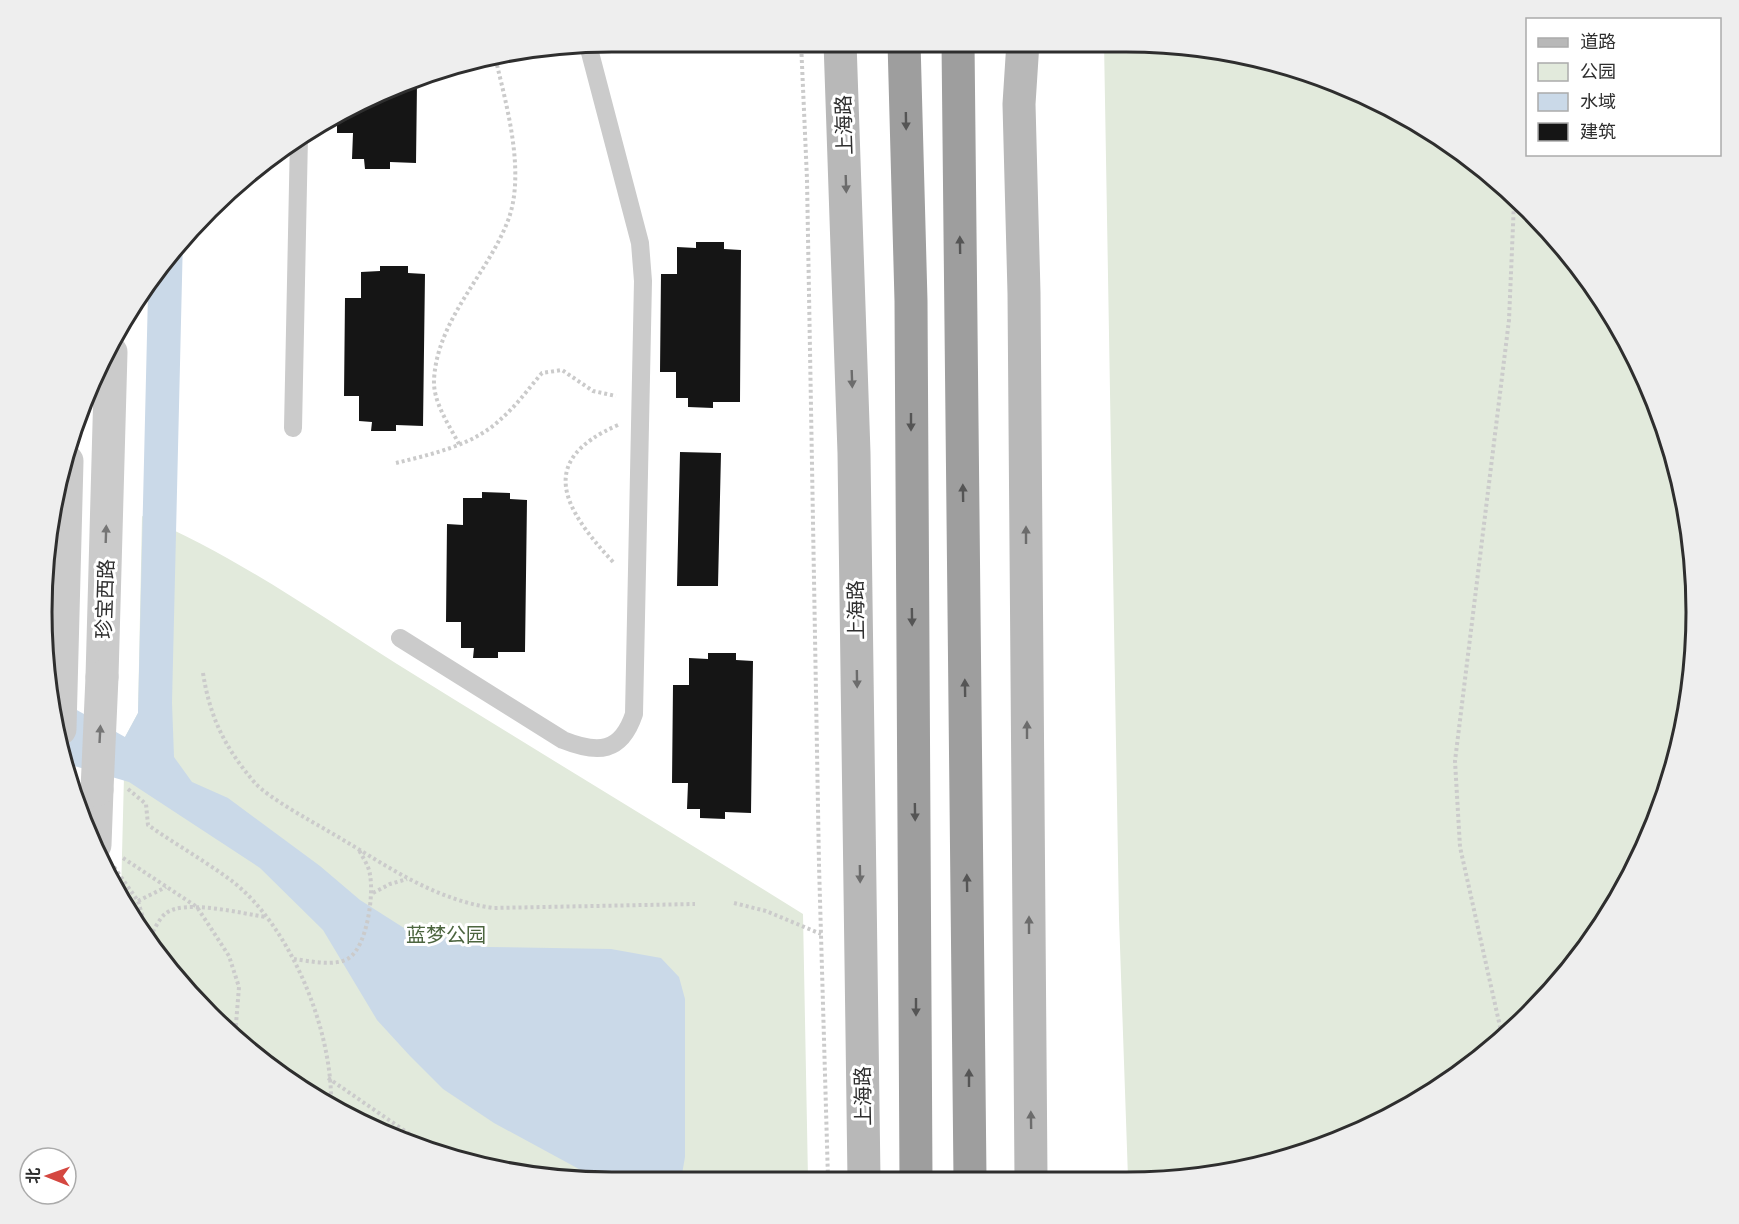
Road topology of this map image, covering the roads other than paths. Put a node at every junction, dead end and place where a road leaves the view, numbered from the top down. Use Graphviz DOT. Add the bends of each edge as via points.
graph roads {
  1 [pos="840,52"];
  2 [pos="903,52"];
  3 [pos="959,52"];
  4 [pos="1022,52"];
  5 [pos="590,53"];
  6 [pos="299,149"];
  7 [pos="111,364"];
  8 [pos="293,428"];
  9 [pos="67,486"];
  10 [pos="400,638"];
  11 [pos="61,707"];
  12 [pos="97,831"];
  13 [pos="864,1172"];
  14 [pos="916,1172"];
  15 [pos="970,1172"];
  16 [pos="1031,1172"];
  1 -- 13 [label="main road, 上海路, one-way" via="854,453"];
  2 -- 14 [label="highway, one-way" via="910,301"];
  15 -- 3 [label="highway, one-way"];
  16 -- 4 [label="main road, one-way" via="1019,104"];
  5 -- 10 [label="lane" via="640,243 643,281 634,714 627,735 610,746 586,749 563,740"];
  6 -- 8 [label="lane"];
  12 -- 7 [label="street, 珍宝西路, one-way, bridge" via="107,788 102,677"];
  9 -- 11 [label="street, 珍宝西路"];
}
